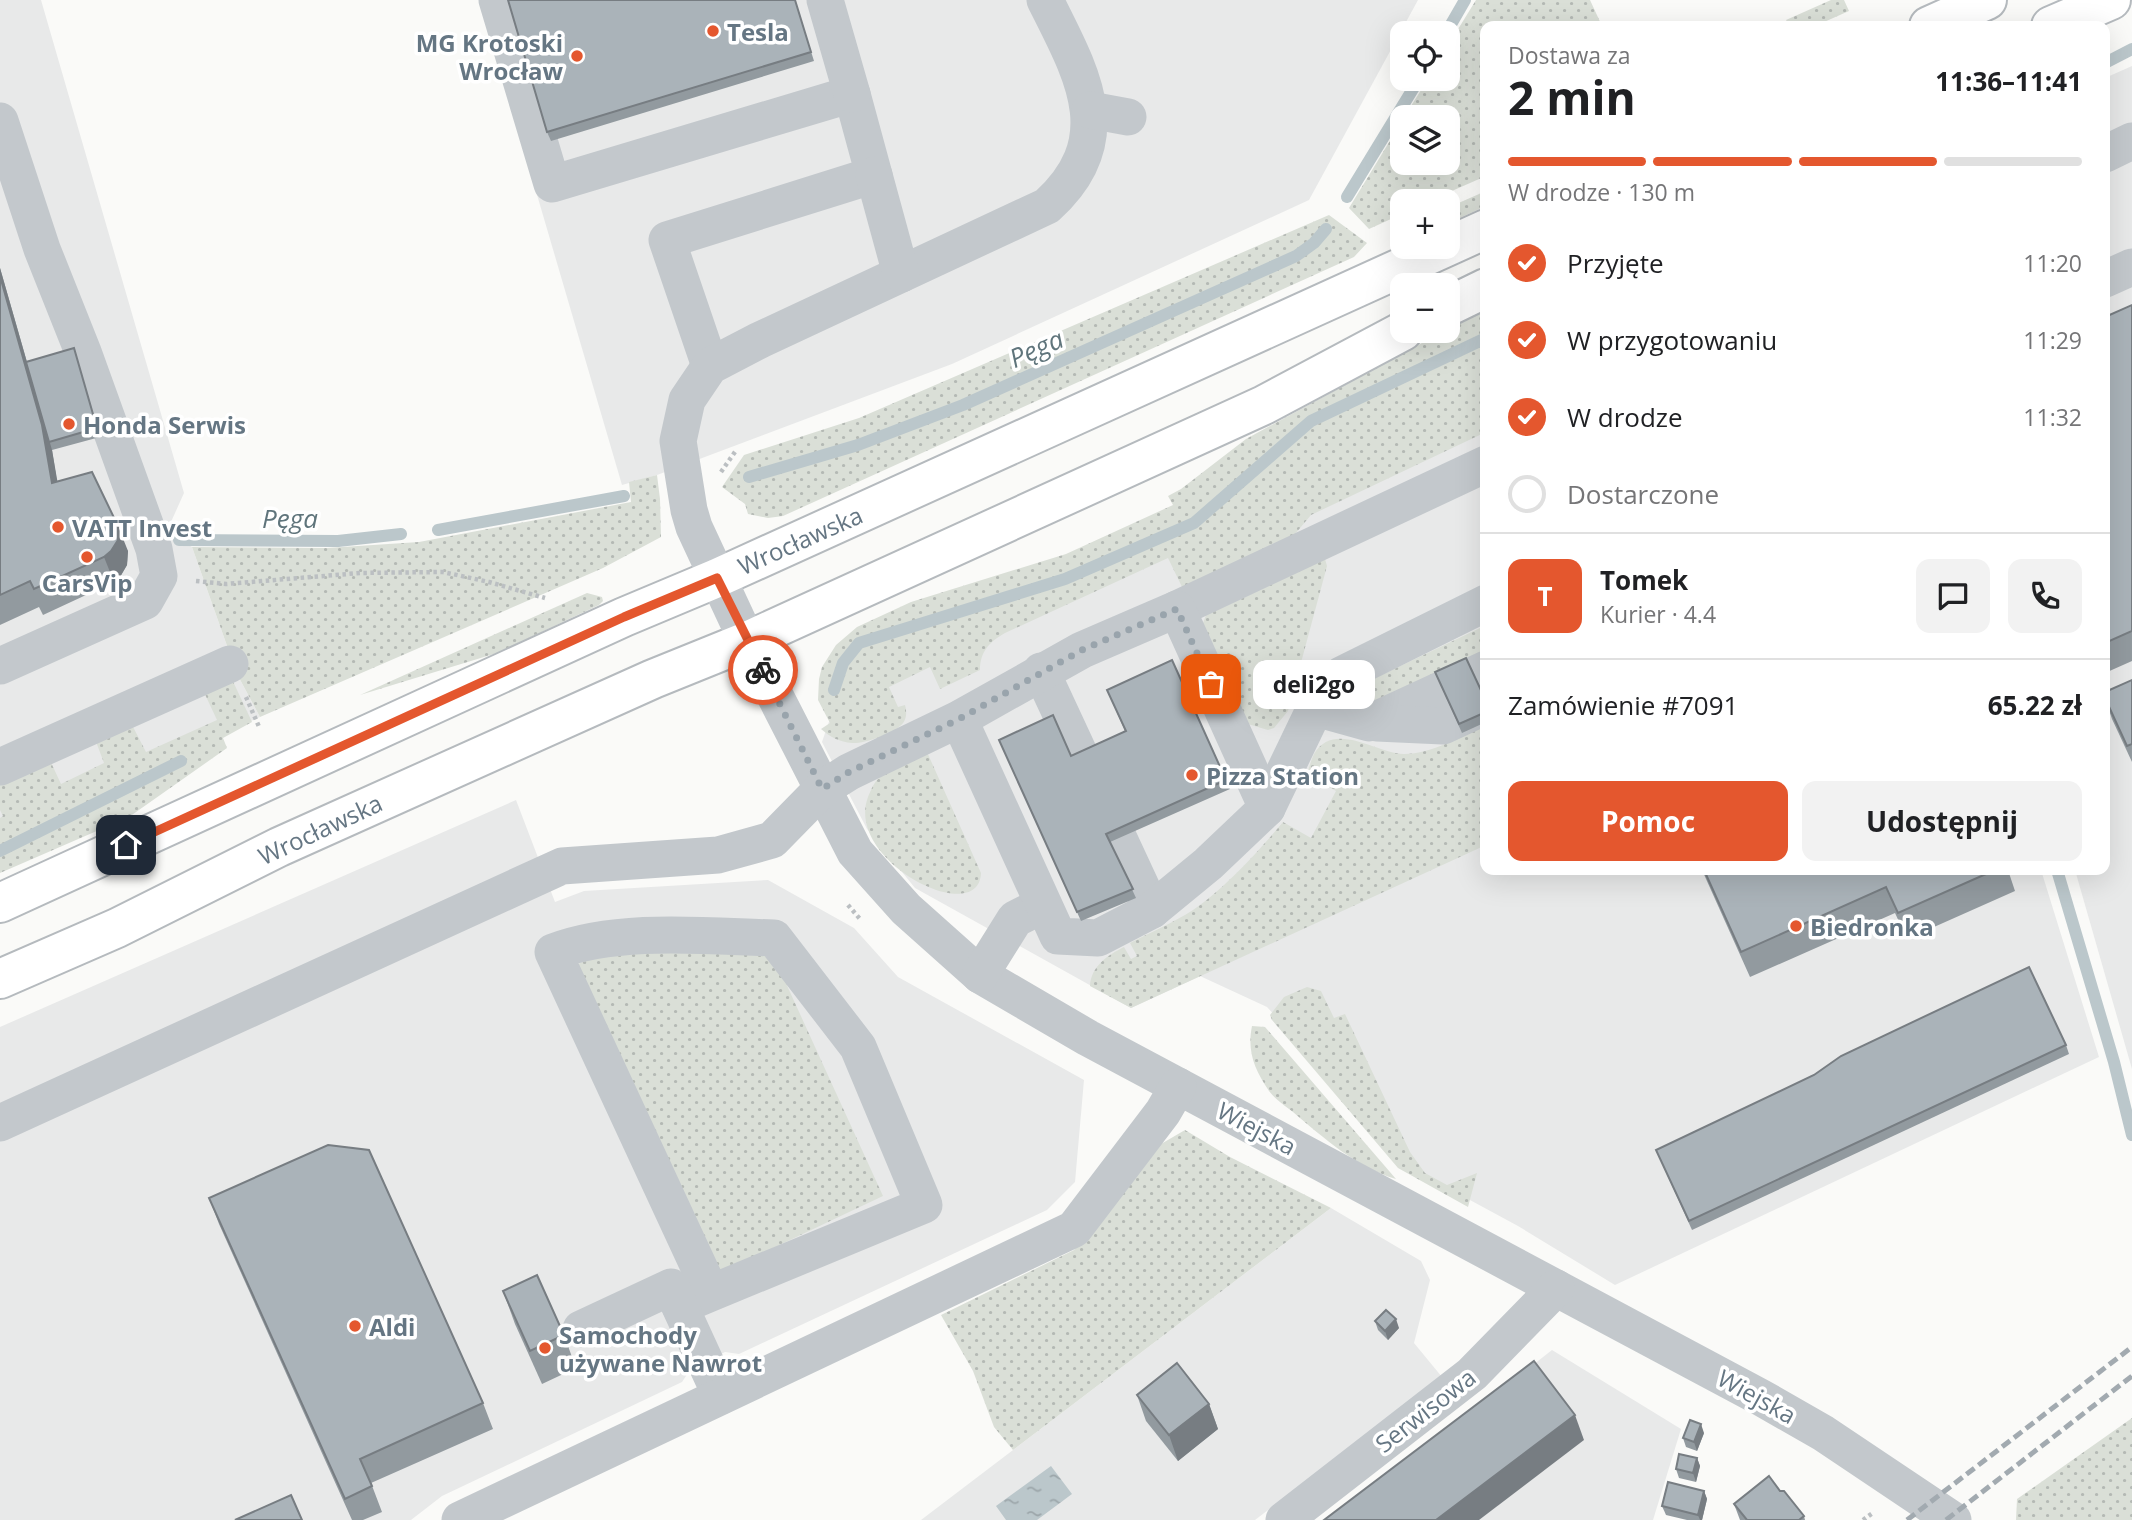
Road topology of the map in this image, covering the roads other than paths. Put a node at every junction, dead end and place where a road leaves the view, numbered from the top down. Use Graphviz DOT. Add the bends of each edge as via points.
graph roads {
  1 [pos="497,0"];
  2 [pos="825,0"];
  3 [pos="1045,0"];
  4 [pos="1987,0"];
  5 [pos="2111,0"];
  6 [pos="1940,21"];
  7 [pos="2062,21"];
  8 [pos="852,94"];
  9 [pos="1090,110"];
  10 [pos="1128,117"];
  11 [pos="0,121"];
  12 [pos="2132,141"];
  13 [pos="2110,152"];
  14 [pos="874,175"];
  15 [pos="1480,232"];
  16 [pos="2132,267"];
  17 [pos="901,274"];
  18 [pos="2110,277"];
  19 [pos="1480,291"];
  20 [pos="1460,301"];
  21 [pos="1390,338"];
  22 [pos="710,366"];
  23 [pos="1480,467"];
  24 [pos="717,578"];
  25 [pos="1480,606"];
  26 [pos="1177,609"];
  27 [pos="747,641"];
  28 [pos="230,664"];
  29 [pos="0,666"];
  30 [pos="1041,671"];
  31 [pos="1480,672"];
  32 [pos="1315,708"];
  33 [pos="1480,709"];
  34 [pos="959,719"];
  35 [pos="1369,723"];
  36 [pos="0,767"];
  37 [pos="822,789"];
  38 [pos="1267,808"];
  39 [pos="0,903"];
  40 [pos="1043,905"];
  41 [pos="1152,910"];
  42 [pos="980,975"];
  43 [pos="0,979"];
  44 [pos="1178,1086"];
  45 [pos="0,1123"];
  46 [pos="1556,1288"];
  47 [pos="695,1299"];
  48 [pos="581,1329"];
  49 [pos="721,1396"];
  50 [pos="460,1520"];
  51 [pos="1284,1520"];
  52 [pos="1953,1520"];
  1 -- 8 [label="street" via="552,184"];
  2 -- 8 [label="street"];
  3 -- 9 [label="street" via="1068,46"];
  4 -- 6 [label="main road"];
  5 -- 7 [label="main road"];
  8 -- 14 [label="street"];
  9 -- 10 [label="street"];
  9 -- 17 [label="street" via="1081,166 1048,206"];
  11 -- 29 [label="street" via="154,549 159,576 145,601"];
  12 -- 13 [label="street"];
  14 -- 17 [label="street"];
  14 -- 22 [label="street" via="667,240"];
  15 -- 24 [label="main road, Wrocławska"];
  16 -- 18 [label="street"];
  17 -- 22 [label="street"];
  19 -- 20 [label="main road"];
  21 -- 27 [label="main road, Wrocławska" via="1265,405"];
  22 -- 24 [label="street, Wiejska" via="687,400 678,441 689,510"];
  23 -- 26 [label="street"];
  24 -- 27 [label="street, Wiejska"];
  24 -- 39 [label="main road, Wrocławska"];
  25 -- 32 [label="street" via="1341,675"];
  26 -- 30 [label="street"];
  26 -- 38 [label="street"];
  27 -- 37 [label="street, Wiejska"];
  27 -- 43 [label="main road, Wrocławska" via="279,847 117,928"];
  28 -- 36 [label="street"];
  30 -- 34 [label="street"];
  30 -- 41 [label="street"];
  31 -- 35 [label="street"];
  32 -- 35 [label="street"];
  32 -- 38 [label="street"];
  33 -- 35 [label="street" via="1443,726"];
  34 -- 37 [label="street"];
  34 -- 40 [label="street"];
  37 -- 42 [label="street, Wiejska" via="855,852 906,909"];
  37 -- 45 [label="street" via="772,840 718,855 562,866"];
  38 -- 41 [label="street"];
  40 -- 41 [label="street" via="1058,936 1098,938"];
  40 -- 42 [label="street" via="1015,919"];
  42 -- 44 [label="street, Wiejska"];
  44 -- 46 [label="street, Wiejska"];
  44 -- 49 [label="street" via="1074,1229"];
  46 -- 51 [label="street, Serwisowa" via="1472,1374"];
  46 -- 52 [label="street, Wiejska" via="1823,1433"];
  47 -- 47 [label="street" via="924,1205 858,1047 774,938 646,934 553,952"];
  47 -- 48 [label="street" via="671,1287"];
  47 -- 49 [label="street"];
  49 -- 50 [label="street"];
}
